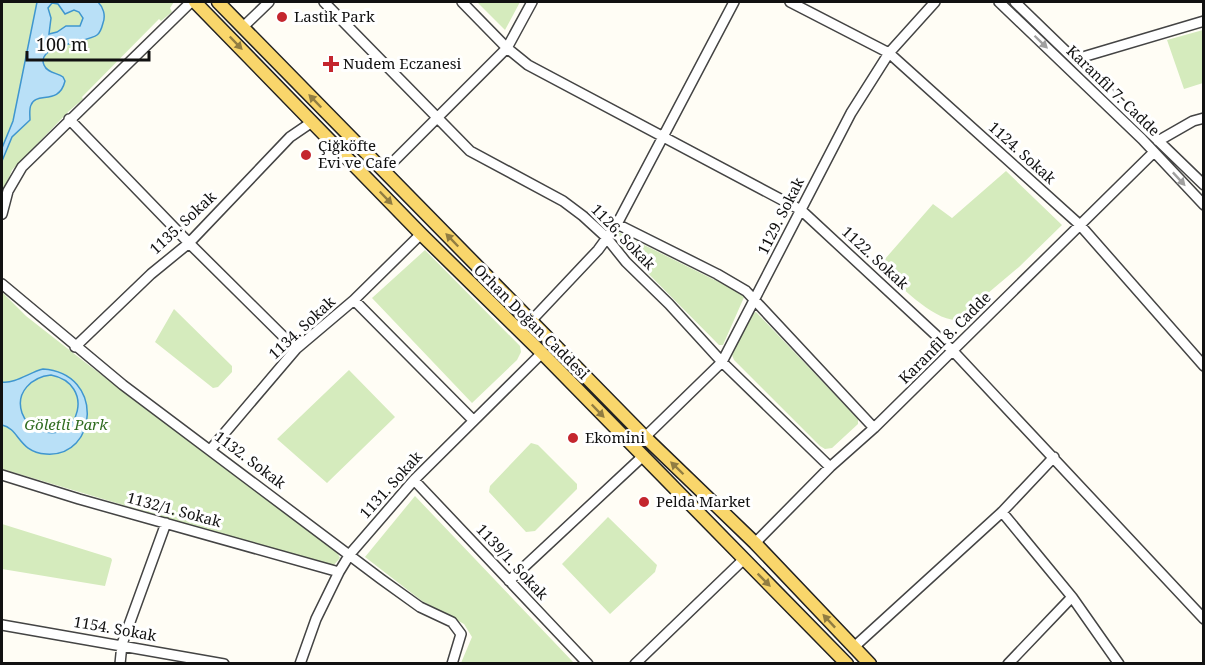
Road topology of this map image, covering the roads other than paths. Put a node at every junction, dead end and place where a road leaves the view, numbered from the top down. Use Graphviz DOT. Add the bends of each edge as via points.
graph roads {
  1 [pos="193,2"];
  2 [pos="218,2"];
  3 [pos="269,2"];
  4 [pos="324,2"];
  5 [pos="462,2"];
  6 [pos="532,2"];
  7 [pos="734,2"];
  8 [pos="790,2"];
  9 [pos="935,2"];
  10 [pos="999,2"];
  11 [pos="1015,2"];
  12 [pos="1203,21"];
  13 [pos="243,27"];
  14 [pos="507,48"];
  15 [pos="889,53"];
  16 [pos="1076,59"];
  17 [pos="438,118"];
  18 [pos="1203,118"];
  19 [pos="69,119"];
  20 [pos="312,122"];
  21 [pos="664,137"];
  22 [pos="1158,141"];
  23 [pos="1154,152"];
  24 [pos="384,171"];
  25 [pos="1203,185"];
  26 [pos="1203,205"];
  27 [pos="801,210"];
  28 [pos="2,214"];
  29 [pos="617,224"];
  30 [pos="1080,225"];
  31 [pos="420,234"];
  32 [pos="606,237"];
  33 [pos="189,243"];
  34 [pos="2,284"];
  35 [pos="354,300"];
  36 [pos="755,301"];
  37 [pos="531,321"];
  38 [pos="75,347"];
  39 [pos="296,349"];
  40 [pos="953,351"];
  41 [pos="542,353"];
  42 [pos="722,362"];
  43 [pos="1203,366"];
  44 [pos="473,420"];
  45 [pos="874,428"];
  46 [pos="645,437"];
  47 [pos="211,449"];
  48 [pos="642,457"];
  49 [pos="1054,457"];
  50 [pos="830,467"];
  51 [pos="2,476"];
  52 [pos="414,480"];
  53 [pos="1002,512"];
  54 [pos="166,523"];
  55 [pos="755,543"];
  56 [pos="350,554"];
  57 [pos="744,560"];
  58 [pos="339,572"];
  59 [pos="509,581"];
  60 [pos="1072,597"];
  61 [pos="1203,619"];
  62 [pos="2,625"];
  63 [pos="122,644"];
  64 [pos="854,647"];
  65 [pos="120,663"];
  66 [pos="224,663"];
  67 [pos="300,663"];
  68 [pos="452,663"];
  69 [pos="588,663"];
  70 [pos="635,663"];
  71 [pos="847,663"];
  72 [pos="870,663"];
  73 [pos="1008,663"];
  74 [pos="1119,663"];
  1 -- 19 [label="street"];
  1 -- 20 [label="main road, Orhan Doğan Caddesi, one-way"];
  2 -- 13 [label="main road"];
  3 -- 13 [label="street"];
  4 -- 17 [label="street, 1126. Sokak"];
  5 -- 14 [label="street, 1122. Sokak"];
  6 -- 14 [label="street"];
  7 -- 21 [label="street"];
  8 -- 15 [label="street, 1124. Sokak"];
  9 -- 15 [label="street, 1129. Sokak"];
  10 -- 23 [label="street, Karanfil 7. Cadde, one-way"];
  11 -- 16 [label="street, Karanfil 7. Cadde"];
  12 -- 16 [label="street"];
  24 -- 13 [label="main road, one-way"];
  14 -- 17 [label="street"];
  14 -- 21 [label="street, 1122. Sokak" via="528,65"];
  15 -- 27 [label="street, 1129. Sokak" via="851,113"];
  15 -- 30 [label="street, 1124. Sokak"];
  16 -- 22 [label="street, Karanfil 7. Cadde"];
  17 -- 24 [label="street"];
  17 -- 32 [label="street, 1126. Sokak" via="470,151 563,201"];
  18 -- 22 [label="street"];
  19 -- 28 [label="street" via="22,167 8,191"];
  19 -- 33 [label="street"];
  20 -- 31 [label="main road, Orhan Doğan Caddesi, one-way"];
  20 -- 33 [label="street, 1135. Sokak" via="290,137"];
  21 -- 27 [label="street, 1122. Sokak"];
  21 -- 29 [label="street"];
  22 -- 25 [label="street, Karanfil 7. Cadde"];
  23 -- 26 [label="street, Karanfil 7. Cadde, one-way"];
  23 -- 30 [label="street, Karanfil 8. Cadde"];
  37 -- 24 [label="main road, one-way"];
  27 -- 36 [label="street, 1129. Sokak"];
  27 -- 40 [label="street, 1122. Sokak"];
  29 -- 32 [label="street"];
  29 -- 36 [label="street" via="717,274"];
  30 -- 40 [label="street, Karanfil 8. Cadde"];
  30 -- 43 [label="street, 1124. Sokak"];
  31 -- 35 [label="street, 1134. Sokak"];
  31 -- 41 [label="main road, Orhan Doğan Caddesi"];
  32 -- 37 [label="street"];
  32 -- 42 [label="street, 1126. Sokak"];
  33 -- 38 [label="street, 1135. Sokak"];
  33 -- 39 [label="street"];
  34 -- 38 [label="street, 1132. Sokak"];
  35 -- 39 [label="street, 1134. Sokak"];
  35 -- 44 [label="street"];
  36 -- 42 [label="street, 1129. Sokak"];
  36 -- 45 [label="street"];
  37 -- 46 [label="main road"];
  38 -- 47 [label="street, 1132. Sokak"];
  39 -- 47 [label="street, 1134. Sokak"];
  40 -- 45 [label="street, Karanfil 8. Cadde"];
  40 -- 49 [label="street, 1122. Sokak"];
  41 -- 44 [label="street, 1131. Sokak"];
  41 -- 48 [label="main road, Orhan Doğan Caddesi, one-way"];
  42 -- 46 [label="street, 1129. Sokak"];
  42 -- 50 [label="street, 1126. Sokak"];
  44 -- 52 [label="street, 1131. Sokak"];
  45 -- 50 [label="street, Karanfil 8. Cadde"];
  55 -- 46 [label="main road, one-way"];
  47 -- 56 [label="street, 1132. Sokak"];
  48 -- 57 [label="main road, Orhan Doğan Caddesi"];
  48 -- 59 [label="street"];
  49 -- 53 [label="street"];
  49 -- 61 [label="street, 1122. Sokak"];
  50 -- 55 [label="street, Karanfil 8. Cadde"];
  51 -- 54 [label="street, 1132/1. Sokak"];
  52 -- 56 [label="street, 1131. Sokak"];
  52 -- 59 [label="street, 1139/1. Sokak"];
  53 -- 60 [label="street"];
  53 -- 64 [label="street"];
  54 -- 58 [label="street, 1132/1. Sokak"];
  54 -- 63 [label="street"];
  64 -- 55 [label="main road, one-way"];
  56 -- 58 [label="street, 1131. Sokak"];
  56 -- 68 [label="street, 1132. Sokak" via="420,607 452,622 460,634"];
  57 -- 70 [label="street"];
  57 -- 71 [label="main road, Orhan Doğan Caddesi, one-way"];
  58 -- 67 [label="street, 1131. Sokak"];
  59 -- 69 [label="street, 1139/1. Sokak"];
  60 -- 73 [label="street"];
  60 -- 74 [label="street"];
  62 -- 63 [label="street, 1154. Sokak"];
  63 -- 65 [label="street"];
  63 -- 66 [label="street, 1154. Sokak"];
  64 -- 72 [label="main road"];
}
